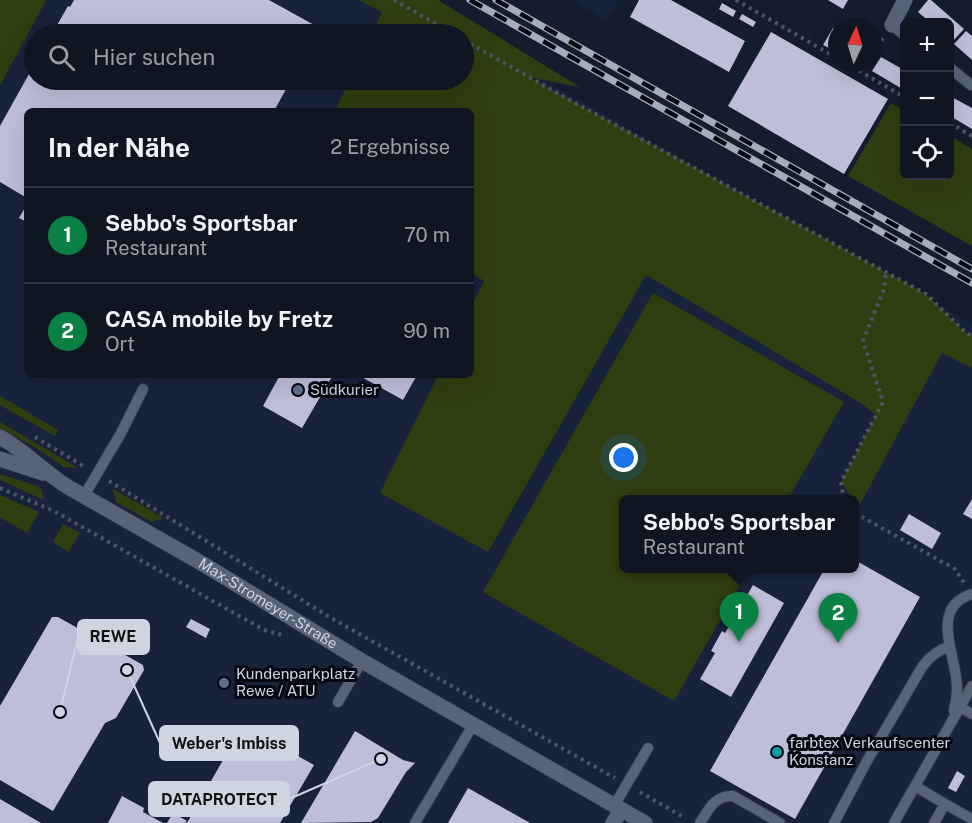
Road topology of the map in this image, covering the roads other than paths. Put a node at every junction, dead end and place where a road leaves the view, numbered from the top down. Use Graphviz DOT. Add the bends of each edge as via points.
graph roads {
  1 [pos="905,0"];
  2 [pos="892,25"];
  3 [pos="900,32"];
  4 [pos="954,71"];
  5 [pos="971,85"];
  6 [pos="143,388"];
  7 [pos="0,436"];
  8 [pos="0,459"];
  9 [pos="48,474"];
  10 [pos="84,496"];
  11 [pos="971,594"];
  12 [pos="950,646"];
  13 [pos="362,661"];
  14 [pos="972,686"];
  15 [pos="338,702"];
  16 [pos="960,707"];
  17 [pos="972,714"];
  18 [pos="954,718"];
  19 [pos="472,725"];
  20 [pos="648,748"];
  21 [pos="915,786"];
  22 [pos="945,804"];
  23 [pos="616,813"];
  24 [pos="972,819"];
  25 [pos="415,823"];
  26 [pos="645,823"];
  27 [pos="700,823"];
  28 [pos="780,823"];
  29 [pos="834,823"];
  30 [pos="894,823"];
  31 [pos="934,823"];
  1 -- 2 [label="street"];
  2 -- 3 [label="lane"];
  4 -- 5 [label="lane"];
  6 -- 10 [label="lane"];
  7 -- 9 [label="street, Max-Stromeyer-Straße"];
  8 -- 9 [label="street, Max-Stromeyer-Straße"];
  9 -- 10 [label="street, Max-Stromeyer-Straße"];
  10 -- 13 [label="street, Max-Stromeyer-Straße"];
  11 -- 12 [label="lane" via="950,608"];
  12 -- 18 [label="lane" via="957,688"];
  12 -- 29 [label="lane" via="922,667"];
  13 -- 15 [label="lane"];
  13 -- 19 [label="street, Max-Stromeyer-Straße"];
  14 -- 16 [label="lane"];
  16 -- 17 [label="lane"];
  16 -- 18 [label="lane"];
  18 -- 21 [label="lane"];
  19 -- 23 [label="street, Max-Stromeyer-Straße"];
  19 -- 25 [label="lane"];
  20 -- 23 [label="lane"];
  21 -- 22 [label="lane"];
  21 -- 30 [label="lane"];
  22 -- 24 [label="lane"];
  22 -- 31 [label="lane"];
  23 -- 26 [label="street, Max-Stromeyer-Straße"];
  27 -- 28 [label="lane" via="715,801 726,796 733,796"];
}
